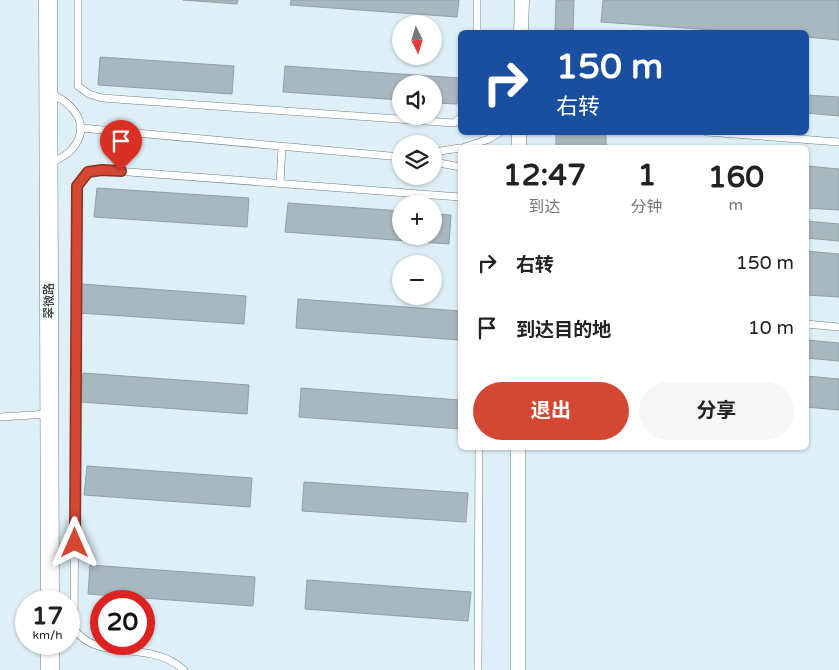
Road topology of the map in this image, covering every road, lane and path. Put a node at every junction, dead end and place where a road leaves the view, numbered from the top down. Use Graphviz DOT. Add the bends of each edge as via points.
graph roads {
  1 [pos="48,0"];
  2 [pos="78,0"];
  3 [pos="477,0"];
  4 [pos="522,0"];
  5 [pos="477,30"];
  6 [pos="521,30"];
  7 [pos="49,93"];
  8 [pos="458,120"];
  9 [pos="81,128"];
  10 [pos="495,135"];
  11 [pos="747,135"];
  12 [pos="839,142"];
  13 [pos="470,145"];
  14 [pos="282,147"];
  15 [pos="458,148"];
  16 [pos="442,151"];
  17 [pos="392,155"];
  18 [pos="49,164"];
  19 [pos="442,164"];
  20 [pos="458,167"];
  21 [pos="280,183"];
  22 [pos="458,197"];
  23 [pos="809,324"];
  24 [pos="839,327"];
  25 [pos="49,414"];
  26 [pos="0,417"];
  27 [pos="479,450"];
  28 [pos="518,450"];
  29 [pos="50,590"];
  30 [pos="50,655"];
  31 [pos="50,670"];
  32 [pos="184,670"];
  33 [pos="478,670"];
  34 [pos="518,670"];
  1 -- 7 [label="street, 翠微路"];
  2 -- 8 [label="lane" via="78,86 88,94 102,98 454,123"];
  3 -- 5 [label="lane"];
  4 -- 6 [label="street"];
  7 -- 9 [label="lane" via="65,99 77,114"];
  7 -- 18 [label="street, 翠微路"];
  9 -- 14 [label="lane"];
  9 -- 18 [label="lane" via="71,151"];
  10 -- 13 [label="lane"];
  11 -- 12 [label="lane"];
  14 -- 17 [label="lane"];
  14 -- 21 [label="lane"];
  15 -- 16 [label="lane"];
  18 -- 25 [label="street, 翠微路"];
  19 -- 20 [label="lane"];
  21 -- 22 [label="lane"];
  21 -- 32 [label="lane" via="102,170 88,172 77,186 74,629 83,640 105,649 139,650 164,656"];
  23 -- 24 [label="lane"];
  25 -- 26 [label="lane"];
  25 -- 29 [label="street, 翠微路"];
  27 -- 33 [label="lane"];
  28 -- 34 [label="street"];
  30 -- 31 [label="street"];
}
